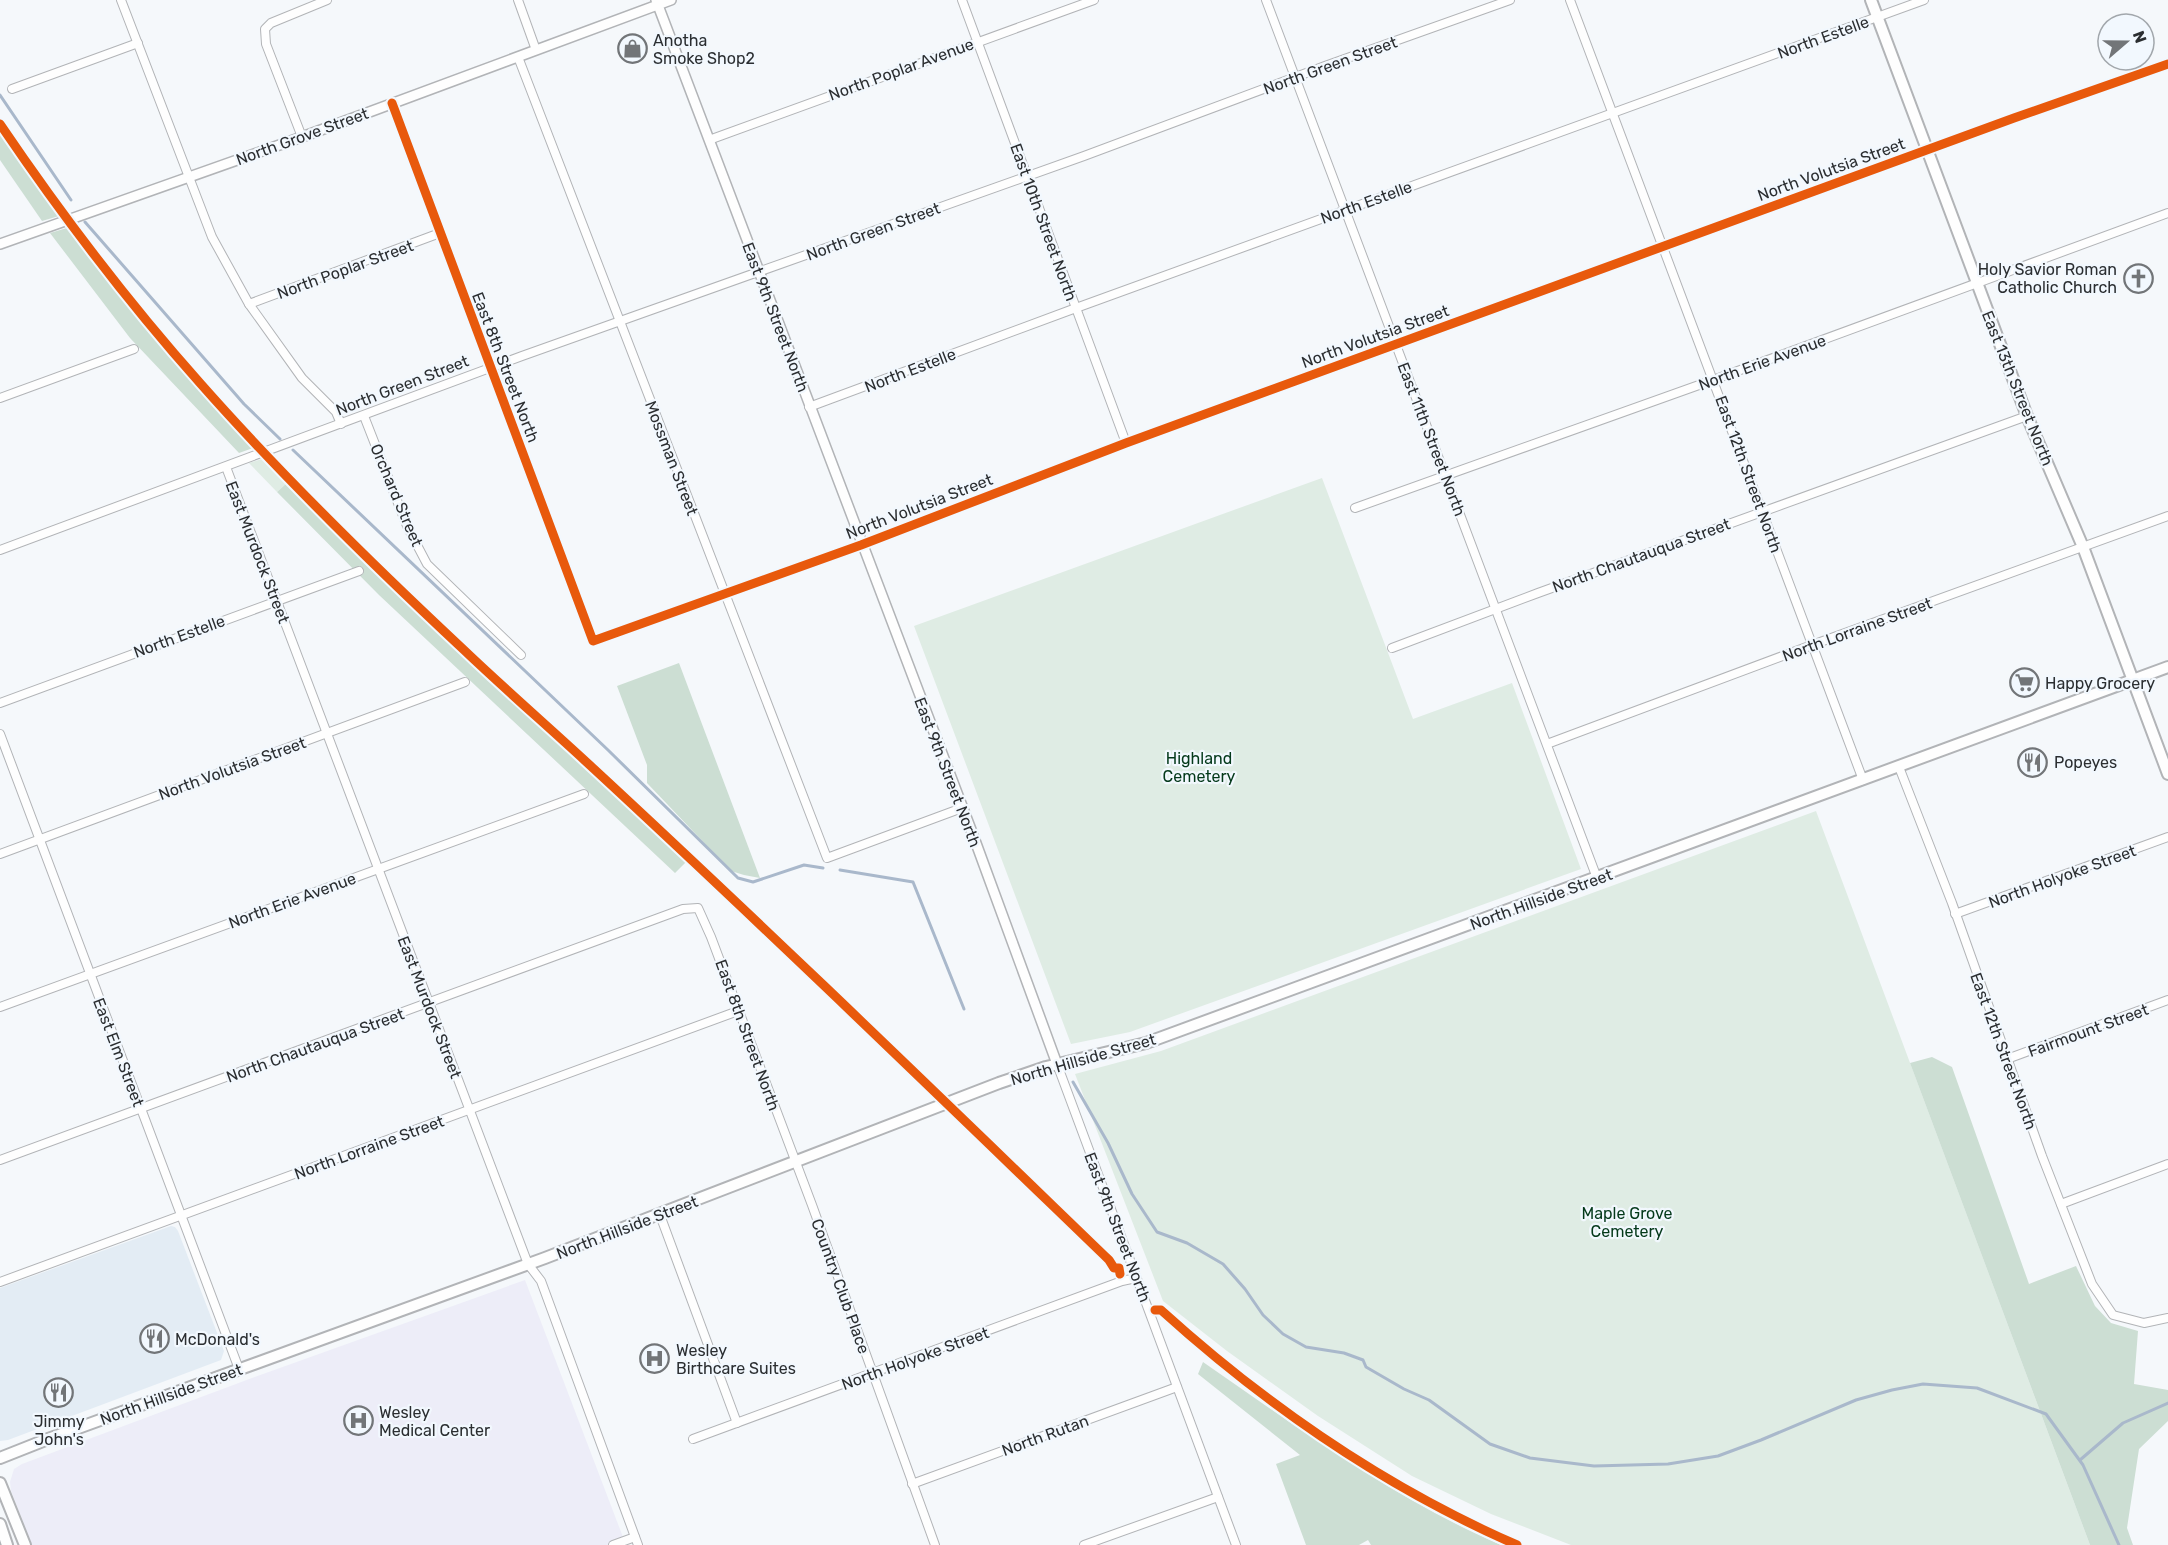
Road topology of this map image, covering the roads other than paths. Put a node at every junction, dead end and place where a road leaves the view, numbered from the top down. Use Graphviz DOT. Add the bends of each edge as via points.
graph roads {
  1 [pos="121,0"];
  2 [pos="327,0"];
  3 [pos="518,0"];
  4 [pos="671,0"];
  5 [pos="962,0"];
  6 [pos="1094,0"];
  7 [pos="1266,0"];
  8 [pos="1510,0"];
  9 [pos="1570,0"];
  10 [pos="1871,0"];
  11 [pos="1924,0"];
  12 [pos="657,2"];
  13 [pos="1877,17"];
  14 [pos="978,41"];
  15 [pos="138,43"];
  16 [pos="536,50"];
  17 [pos="518,57"];
  18 [pos="2168,63"];
  19 [pos="1295,77"];
  20 [pos="12,89"];
  21 [pos="392,104"];
  22 [pos="1613,113"];
  23 [pos="302,137"];
  24 [pos="709,141"];
  25 [pos="1926,150"];
  26 [pos="188,176"];
  27 [pos="1027,176"];
  28 [pos="1346,210"];
  29 [pos="2168,213"];
  30 [pos="440,233"];
  31 [pos="0,244"];
  32 [pos="1663,247"];
  33 [pos="758,272"];
  34 [pos="1976,283"];
  35 [pos="249,304"];
  36 [pos="1076,308"];
  37 [pos="620,321"];
  38 [pos="1395,345"];
  39 [pos="134,349"];
  40 [pos="490,368"];
  41 [pos="1713,380"];
  42 [pos="0,398"];
  43 [pos="809,407"];
  44 [pos="364,416"];
  45 [pos="2027,416"];
  46 [pos="341,424"];
  47 [pos="1126,443"];
  48 [pos="226,466"];
  49 [pos="1445,476"];
  50 [pos="1355,508"];
  51 [pos="1763,512"];
  52 [pos="2168,516"];
  53 [pos="861,544"];
  54 [pos="2083,547"];
  55 [pos="0,550"];
  56 [pos="359,571"];
  57 [pos="724,594"];
  58 [pos="277,600"];
  59 [pos="1496,609"];
  60 [pos="593,641"];
  61 [pos="1812,645"];
  62 [pos="1392,648"];
  63 [pos="521,655"];
  64 [pos="2168,667"];
  65 [pos="2132,679"];
  66 [pos="465,682"];
  67 [pos="0,703"];
  68 [pos="327,733"];
  69 [pos="0,734"];
  70 [pos="1547,744"];
  71 [pos="1899,767"];
  72 [pos="2168,774"];
  73 [pos="1863,780"];
  74 [pos="584,794"];
  75 [pos="962,808"];
  76 [pos="2168,837"];
  77 [pos="40,839"];
  78 [pos="0,854"];
  79 [pos="378,868"];
  80 [pos="1597,878"];
  81 [pos="698,908"];
  82 [pos="1955,915"];
  83 [pos="90,973"];
  84 [pos="2168,1000"];
  85 [pos="429,1004"];
  86 [pos="0,1007"];
  87 [pos="738,1011"];
  88 [pos="2007,1059"];
  89 [pos="1057,1064"];
  90 [pos="141,1109"];
  91 [pos="469,1110"];
  92 [pos="0,1160"];
  93 [pos="796,1163"];
  94 [pos="2168,1164"];
  95 [pos="2061,1204"];
  96 [pos="660,1215"];
  97 [pos="181,1216"];
  98 [pos="528,1264"];
  99 [pos="1136,1278"];
  100 [pos="0,1282"];
  101 [pos="2168,1318"];
  102 [pos="239,1369"];
  103 [pos="873,1374"];
  104 [pos="1177,1387"];
  105 [pos="737,1423"];
  106 [pos="693,1439"];
  107 [pos="0,1458"];
  108 [pos="0,1483"];
  109 [pos="912,1484"];
  110 [pos="1218,1497"];
  111 [pos="0,1524"];
  112 [pos="637,1541"];
  113 [pos="8,1545"];
  114 [pos="25,1545"];
  115 [pos="613,1545"];
  116 [pos="935,1545"];
  117 [pos="1084,1545"];
  118 [pos="1236,1545"];
  1 -- 15 [label="street"];
  2 -- 23 [label="street" via="265,29 266,44"];
  3 -- 16 [label="street"];
  4 -- 12 [label="street, North Grove Street"];
  5 -- 14 [label="street, East 10th Street North"];
  6 -- 14 [label="street, North Poplar Avenue"];
  7 -- 19 [label="street, East 11th Street North"];
  8 -- 19 [label="street, North Green Street"];
  9 -- 22 [label="street, East 12th Street North"];
  10 -- 13 [label="main road, East 13th Street North"];
  11 -- 13 [label="street, North Estelle"];
  12 -- 16 [label="street, North Grove Street"];
  12 -- 24 [label="street, East 9th Street North"];
  13 -- 22 [label="street, North Estelle"];
  13 -- 25 [label="main road, East 13th Street North"];
  14 -- 24 [label="street, North Poplar Avenue"];
  14 -- 27 [label="street, East 10th Street North"];
  15 -- 20 [label="street"];
  15 -- 26 [label="street"];
  16 -- 17 [label="street, North Grove Street"];
  17 -- 21 [label="street, North Grove Street"];
  17 -- 37 [label="street, Mossman Street"];
  18 -- 25 [label="street, North Volutsia Street"];
  19 -- 27 [label="street, North Green Street"];
  19 -- 28 [label="street, East 11th Street North"];
  21 -- 23 [label="street, North Grove Street"];
  21 -- 30 [label="street, East 8th Street North"];
  22 -- 28 [label="street, North Estelle"];
  22 -- 32 [label="street, East 12th Street North"];
  23 -- 26 [label="street, North Grove Street"];
  24 -- 33 [label="street, East 9th Street North"];
  25 -- 32 [label="street, North Volutsia Street"];
  25 -- 34 [label="main road, East 13th Street North"];
  26 -- 31 [label="street, North Grove Street"];
  26 -- 35 [label="street" via="212,237"];
  27 -- 33 [label="street, North Green Street"];
  27 -- 36 [label="street, East 10th Street North"];
  28 -- 36 [label="street, North Estelle"];
  28 -- 38 [label="street, East 11th Street North"];
  29 -- 34 [label="street, North Erie Avenue"];
  30 -- 35 [label="street, North Poplar Street"];
  30 -- 40 [label="street, East 8th Street North"];
  32 -- 38 [label="street, North Volutsia Street"];
  32 -- 41 [label="street, East 12th Street North"];
  33 -- 37 [label="street, North Green Street"];
  33 -- 43 [label="street, East 9th Street North"];
  34 -- 41 [label="street, North Erie Avenue"];
  34 -- 45 [label="main road, East 13th Street North"];
  35 -- 46 [label="street" via="302,378 336,412"];
  36 -- 43 [label="street, North Estelle"];
  36 -- 47 [label="street, East 10th Street North"];
  37 -- 40 [label="street, North Green Street"];
  37 -- 57 [label="street, Mossman Street"];
  38 -- 47 [label="street, North Volutsia Street"];
  38 -- 49 [label="street, East 11th Street North"];
  39 -- 42 [label="street"];
  40 -- 44 [label="street, North Green Street"];
  40 -- 60 [label="street, East 8th Street North"];
  41 -- 49 [label="street, North Erie Avenue"];
  41 -- 51 [label="street, East 12th Street North"];
  43 -- 53 [label="street, East 9th Street North"];
  44 -- 46 [label="street, North Green Street"];
  44 -- 63 [label="street, Orchard Street" via="427,564"];
  45 -- 51 [label="street, North Chautauqua Street"];
  45 -- 54 [label="main road, East 13th Street North"];
  46 -- 48 [label="street, North Green Street"];
  47 -- 53 [label="street, North Volutsia Street"];
  48 -- 55 [label="street, North Green Street"];
  48 -- 58 [label="street, East Murdock Street"];
  49 -- 50 [label="street, North Erie Avenue"];
  49 -- 59 [label="street, East 11th Street North"];
  51 -- 59 [label="street, North Chautauqua Street"];
  51 -- 61 [label="street, East 12th Street North"];
  52 -- 54 [label="street, North Lorraine Street"];
  53 -- 57 [label="street, North Volutsia Street"];
  53 -- 75 [label="street, East 9th Street North"];
  54 -- 61 [label="street, North Lorraine Street"];
  54 -- 65 [label="main road, East 13th Street North"];
  56 -- 58 [label="street, North Estelle"];
  57 -- 60 [label="street, North Volutsia Street"];
  57 -- 75 [label="street, Mossman Street" via="827,858"];
  58 -- 67 [label="street, North Estelle"];
  58 -- 68 [label="street, East Murdock Street"];
  59 -- 62 [label="street, North Chautauqua Street"];
  59 -- 70 [label="street, East 11th Street North"];
  61 -- 70 [label="street, North Lorraine Street"];
  61 -- 73 [label="street, East 12th Street North"];
  64 -- 65 [label="main road, North Hillside Street"];
  65 -- 71 [label="main road, North Hillside Street"];
  65 -- 72 [label="main road, East 13th Street North"];
  66 -- 68 [label="street, North Volutsia Street"];
  68 -- 77 [label="street, North Volutsia Street"];
  68 -- 79 [label="street, East Murdock Street"];
  69 -- 77 [label="street, East Elm Street"];
  70 -- 80 [label="street, East 11th Street North"];
  71 -- 73 [label="main road, North Hillside Street"];
  71 -- 82 [label="street, East 12th Street North"];
  73 -- 80 [label="main road, North Hillside Street"];
  74 -- 79 [label="street, North Erie Avenue"];
  75 -- 89 [label="street, East 9th Street North"];
  76 -- 82 [label="street, North Holyoke Street"];
  77 -- 78 [label="street, North Volutsia Street"];
  77 -- 83 [label="street, East Elm Street"];
  79 -- 83 [label="street, North Erie Avenue"];
  79 -- 85 [label="street, East Murdock Street"];
  80 -- 89 [label="main road, North Hillside Street" via="1146,1043"];
  81 -- 85 [label="street, North Chautauqua Street" via="683,909"];
  81 -- 87 [label="street, East 8th Street North"];
  82 -- 88 [label="street, East 12th Street North"];
  83 -- 86 [label="street, North Erie Avenue"];
  83 -- 90 [label="street, East Elm Street"];
  84 -- 88 [label="street, Fairmount Street"];
  85 -- 90 [label="street, North Chautauqua Street"];
  85 -- 91 [label="street, East Murdock Street"];
  87 -- 91 [label="street, North Lorraine Street"];
  87 -- 93 [label="street, East 8th Street North"];
  88 -- 95 [label="street, East 12th Street North"];
  89 -- 93 [label="main road, North Hillside Street"];
  89 -- 99 [label="street, East 9th Street North"];
  90 -- 92 [label="street, North Chautauqua Street"];
  90 -- 97 [label="street, East Elm Street"];
  91 -- 97 [label="street, North Lorraine Street"];
  91 -- 98 [label="street, East Murdock Street"];
  93 -- 96 [label="main road, North Hillside Street"];
  93 -- 103 [label="street, Country Club Place"];
  94 -- 95 [label="street"];
  95 -- 101 [label="street, East 12th Street North" via="2092,1284 2113,1315 2144,1323"];
  96 -- 98 [label="main road, North Hillside Street"];
  96 -- 105 [label="street"];
  97 -- 100 [label="street, North Lorraine Street"];
  97 -- 102 [label="street, East Elm Street"];
  98 -- 102 [label="main road, North Hillside Street"];
  98 -- 112 [label="street, East Murdock Street" via="541,1281"];
  99 -- 103 [label="street, North Holyoke Street"];
  99 -- 104 [label="street, East 9th Street North"];
  102 -- 107 [label="main road, North Hillside Street"];
  103 -- 105 [label="street, North Holyoke Street"];
  103 -- 109 [label="street, Country Club Place"];
  104 -- 109 [label="street, North Rutan"];
  104 -- 110 [label="street, East 9th Street North"];
  105 -- 106 [label="street, North Holyoke Street"];
  108 -- 114 [label="main road"];
  109 -- 116 [label="street, Country Club Place"];
  110 -- 117 [label="street"];
  110 -- 118 [label="street, East 9th Street North"];
  111 -- 113 [label="main road"];
  112 -- 115 [label="street"];
}
